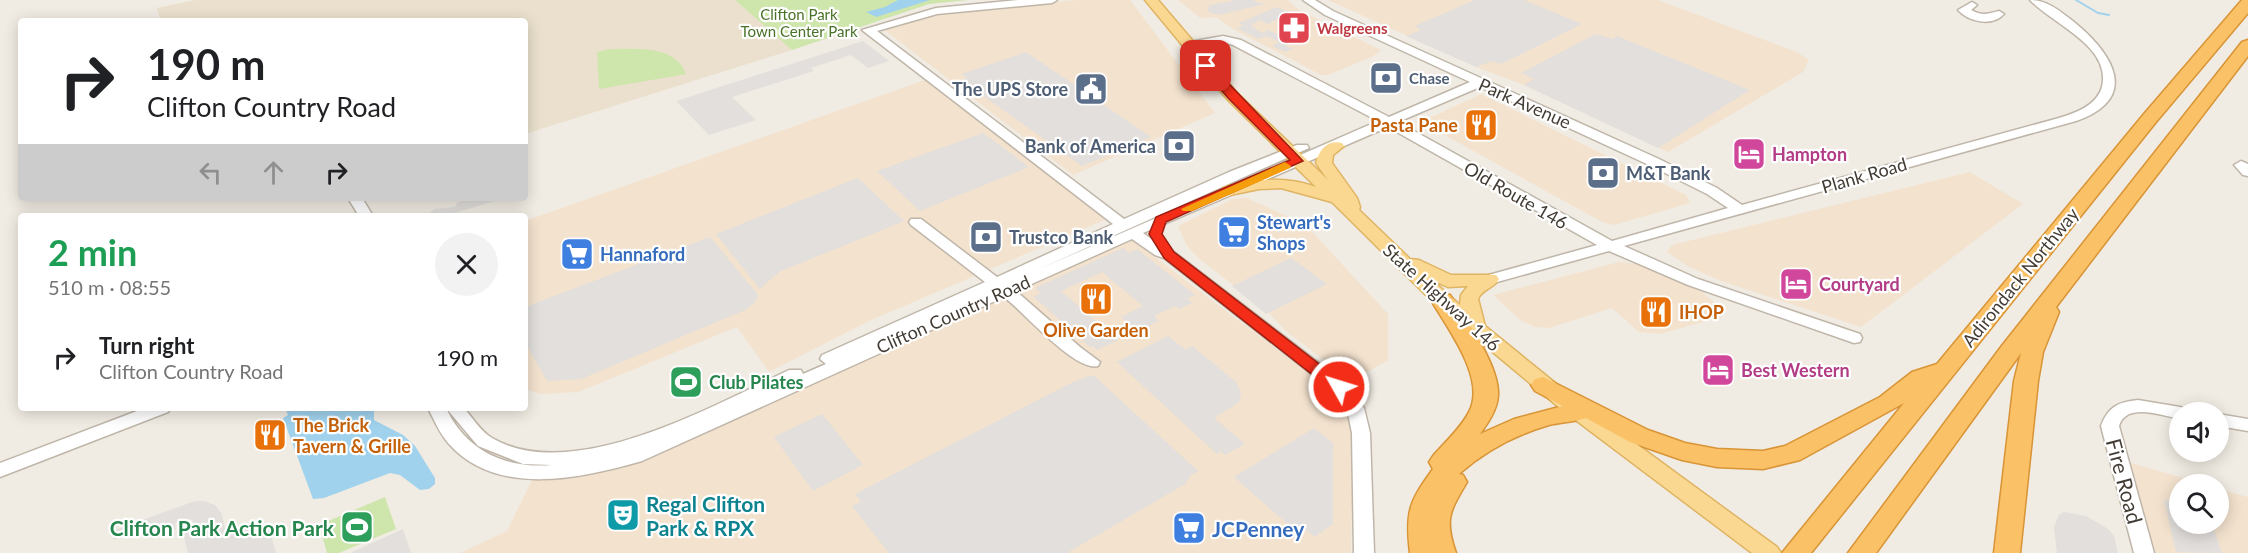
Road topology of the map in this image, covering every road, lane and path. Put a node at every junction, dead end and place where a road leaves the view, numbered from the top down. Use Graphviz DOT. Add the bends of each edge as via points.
graph roads {
  1 [pos="1052,0"];
  2 [pos="1151,0"];
  3 [pos="1308,0"];
  4 [pos="1957,0"];
  5 [pos="2035,0"];
  6 [pos="2248,3"];
  7 [pos="1972,5"];
  8 [pos="1188,45"];
  9 [pos="2248,45"];
  10 [pos="1476,80"];
  11 [pos="1384,120"];
  12 [pos="1336,146"];
  13 [pos="1293,157"];
  14 [pos="1230,190"];
  15 [pos="1339,202"];
  16 [pos="1745,208"];
  17 [pos="1158,215"];
  18 [pos="1355,217"];
  19 [pos="916,222"];
  20 [pos="1128,229"];
  21 [pos="1609,245"];
  22 [pos="1391,251"];
  23 [pos="1169,255"];
  24 [pos="1491,279"];
  25 [pos="1000,286"];
  26 [pos="2058,289"];
  27 [pos="1442,300"];
  28 [pos="1478,331"];
  29 [pos="1854,338"];
  30 [pos="1092,362"];
  31 [pos="1946,368"];
  32 [pos="1544,385"];
  33 [pos="131,411"];
  34 [pos="154,411"];
  35 [pos="439,411"];
  36 [pos="456,411"];
  37 [pos="2169,412"];
  38 [pos="1585,417"];
  39 [pos="2229,422"];
  40 [pos="2248,425"];
  41 [pos="0,461"];
  42 [pos="0,470"];
  43 [pos="1422,504"];
  44 [pos="1364,553"];
  45 [pos="1423,553"];
  46 [pos="1443,553"];
  47 [pos="1769,553"];
  48 [pos="1795,553"];
  49 [pos="1861,553"];
  50 [pos="2007,553"];
  51 [pos="2144,553"];
  1 -- 20 [label="street" via="936,11 868,30"];
  2 -- 8 [label="main road, State Highway 146"];
  3 -- 10 [label="street, Park Avenue"];
  4 -- 7 [label="street"];
  5 -- 16 [label="street, Plank Road" via="2078,32 2106,61 2110,80 2107,92 2090,110"];
  6 -- 31 [label="highway, Adirondack Northway"];
  8 -- 11 [label="street, Old Route 146" via="1223,39 1237,42"];
  8 -- 13 [label="main road, State Highway 146"];
  9 -- 26 [label="highway, Adirondack Northway"];
  10 -- 11 [label="street, Clifton Country Road"];
  10 -- 16 [label="street, Park Avenue"];
  11 -- 12 [label="street, Clifton Country Road"];
  11 -- 13 [label="street, Clifton Country Road"];
  11 -- 21 [label="street, Old Route 146"];
  12 -- 13 [label="street, Clifton Country Road"];
  12 -- 18 [label="main road" via="1326,153 1324,163 1349,198"];
  13 -- 14 [label="street, Clifton Country Road"];
  13 -- 15 [label="main road, State Highway 146"];
  13 -- 17 [label="street, Clifton Country Road" via="1234,175"];
  14 -- 15 [label="main road" via="1282,182"];
  14 -- 17 [label="street, Clifton Country Road"];
  15 -- 18 [label="main road, State Highway 146"];
  16 -- 21 [label="street, Plank Road"];
  17 -- 20 [label="street, Clifton Country Road"];
  17 -- 23 [label="street" via="1155,234"];
  18 -- 22 [label="main road, State Highway 146"];
  19 -- 25 [label="street"];
  20 -- 23 [label="street"];
  20 -- 25 [label="street, Clifton Country Road"];
  21 -- 24 [label="street, Plank Road"];
  21 -- 29 [label="street, Old Route 146" via="1693,282"];
  22 -- 24 [label="main road" via="1448,281"];
  22 -- 27 [label="main road, State Highway 146"];
  23 -- 44 [label="street" via="1302,357 1349,399 1361,433"];
  24 -- 28 [label="main road" via="1470,296"];
  25 -- 30 [label="street"];
  25 -- 35 [label="street, Clifton Country Road" via="674,440 636,456 597,466 558,473 529,472 495,464 475,457 457,442"];
  25 -- 36 [label="street, Clifton Country Road" via="662,434 603,454 554,460 500,451 481,442"];
  26 -- 49 [label="highway, Adirondack Northway"];
  26 -- 50 [label="highway" via="2032,352"];
  27 -- 28 [label="main road, State Highway 146"];
  27 -- 43 [label="highway" via="1480,364 1486,398 1469,431 1424,486"];
  28 -- 32 [label="main road, State Highway 146"];
  31 -- 32 [label="highway" via="1920,378 1888,403 1791,454 1763,460 1717,458 1682,451 1639,436"];
  31 -- 48 [label="highway, Adirondack Northway"];
  32 -- 38 [label="main road, State Highway 146"];
  33 -- 41 [label="street"];
  34 -- 42 [label="street"];
  37 -- 51 [label="street, Fire Road" via="2127,406 2111,416 2110,426"];
  38 -- 43 [label="highway" via="1547,417 1492,437 1435,483"];
  38 -- 46 [label="highway" via="1519,435 1485,456 1453,483 1440,500 1436,522"];
  38 -- 47 [label="main road, State Highway 146"];
  39 -- 40 [label="street"];
  43 -- 45 [label="highway" via="1419,540"];
}
